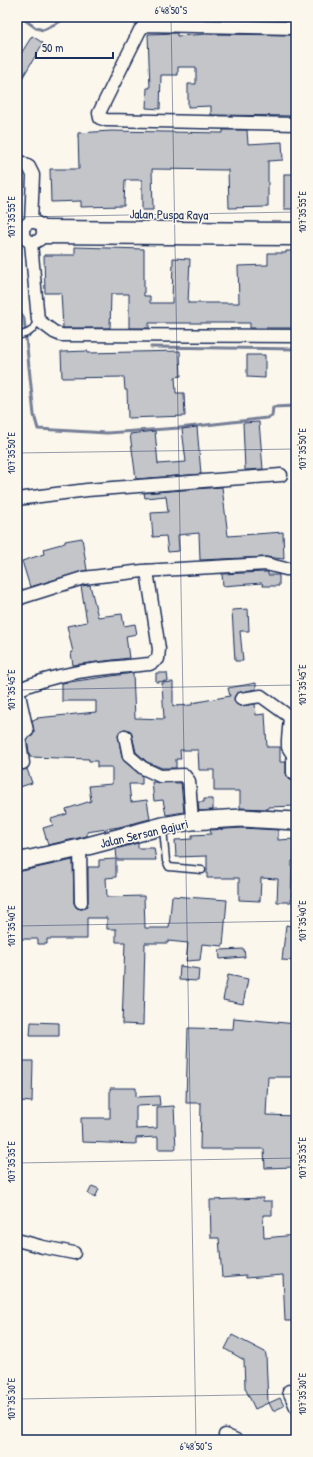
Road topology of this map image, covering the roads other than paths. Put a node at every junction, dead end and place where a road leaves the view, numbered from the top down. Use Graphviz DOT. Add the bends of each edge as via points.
graph roads {
  1 [pos="296,28"];
  2 [pos="296,124"];
  3 [pos="17,160"];
  4 [pos="39,228"];
  5 [pos="296,229"];
  6 [pos="296,239"];
  7 [pos="31,243"];
  8 [pos="38,320"];
  9 [pos="17,336"];
  10 [pos="296,336"];
  11 [pos="281,475"];
  12 [pos="17,499"];
  13 [pos="296,569"];
  14 [pos="146,571"];
  15 [pos="17,600"];
  16 [pos="17,690"];
  17 [pos="241,699"];
  18 [pos="293,718"];
  19 [pos="125,736"];
  20 [pos="23,764"];
  21 [pos="293,773"];
  22 [pos="192,821"];
  23 [pos="296,821"];
  24 [pos="162,826"];
  25 [pos="80,848"];
  26 [pos="17,862"];
  27 [pos="202,870"];
  28 [pos="81,902"];
  29 [pos="17,1240"];
  30 [pos="74,1253"];
  31 [pos="289,1391"];
  32 [pos="296,1407"];
  1 -- 2 [label="street" via="145,25 140,30 99,114 100,118 106,120"];
  3 -- 4 [label="street" via="29,167 33,175"];
  4 -- 5 [label="street, Jalan Puspa Raya"];
  4 -- 6 [label="street, Jalan Puspa Raya"];
  4 -- 7 [label="street" via="37,242"];
  4 -- 7 [label="street" via="25,226 25,238"];
  7 -- 8 [label="street"];
  8 -- 9 [label="lane" via="34,330"];
  8 -- 10 [label="street" via="61,335 77,336"];
  11 -- 12 [label="street" via="95,489"];
  13 -- 14 [label="street" via="266,564"];
  14 -- 15 [label="street" via="83,578"];
  14 -- 16 [label="street" via="159,649 158,659 150,664 72,672"];
  16 -- 20 [label="street" via="27,731 19,736"];
  17 -- 18 [label="street" via="261,696"];
  18 -- 21 [label="street" via="288,740 288,747 293,755"];
  19 -- 22 [label="street" via="130,756 143,768 160,776 184,775 189,781"];
  22 -- 23 [label="main road, Jalan Sersan Bajuri" via="242,818"];
  22 -- 24 [label="main road, Jalan Sersan Bajuri"];
  24 -- 25 [label="main road, Jalan Sersan Bajuri"];
  24 -- 27 [label="lane" via="169,867"];
  25 -- 26 [label="main road, Jalan Sersan Bajuri"];
  25 -- 28 [label="street"];
  29 -- 30 [label="street"];
  31 -- 32 [label="street"];
}
